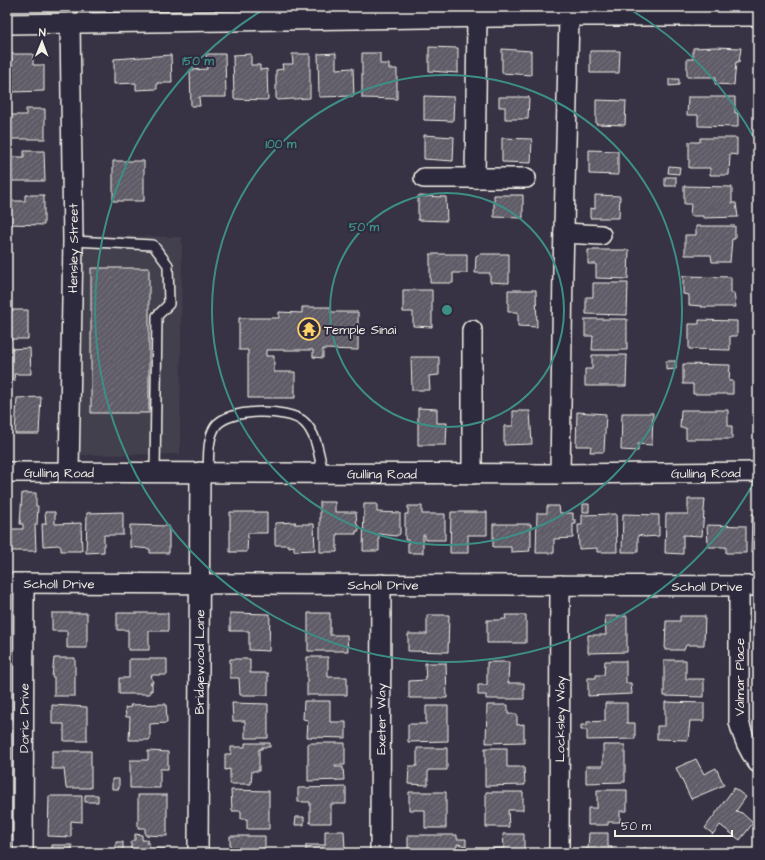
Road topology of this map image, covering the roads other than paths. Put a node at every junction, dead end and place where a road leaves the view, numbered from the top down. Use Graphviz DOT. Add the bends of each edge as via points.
graph roads {
  1 [pos="569,16"];
  2 [pos="758,16"];
  3 [pos="476,18"];
  4 [pos="70,23"];
  5 [pos="7,24"];
  6 [pos="424,178"];
  7 [pos="475,178"];
  8 [pos="526,178"];
  9 [pos="564,233"];
  10 [pos="601,235"];
  11 [pos="73,241"];
  12 [pos="472,330"];
  13 [pos="7,472"];
  14 [pos="69,472"];
  15 [pos="155,472"];
  16 [pos="204,472"];
  17 [pos="758,472"];
  18 [pos="323,473"];
  19 [pos="472,474"];
  20 [pos="560,474"];
  21 [pos="16,583"];
  22 [pos="199,583"];
  23 [pos="381,584"];
  24 [pos="560,585"];
  25 [pos="739,586"];
  26 [pos="758,586"];
  27 [pos="758,763"];
  28 [pos="23,853"];
  29 [pos="198,853"];
  30 [pos="380,853"];
  31 [pos="559,853"];
  1 -- 2 [label="street"];
  1 -- 3 [label="street"];
  1 -- 9 [label="street"];
  3 -- 4 [label="street" via="257,18"];
  3 -- 7 [label="street"];
  4 -- 5 [label="street"];
  4 -- 11 [label="street, Hensley Street"];
  6 -- 7 [label="street"];
  7 -- 8 [label="street"];
  9 -- 10 [label="street"];
  9 -- 20 [label="street"];
  11 -- 14 [label="street, Hensley Street"];
  11 -- 15 [label="lane" via="153,245 168,265 169,304 157,316"];
  12 -- 19 [label="street"];
  13 -- 14 [label="street, Gulling Road"];
  14 -- 15 [label="street, Gulling Road"];
  15 -- 16 [label="street, Gulling Road"];
  16 -- 18 [label="street, Gulling Road"];
  16 -- 18 [label="lane" via="210,438 215,426 226,417 256,412 288,414 303,421 315,438"];
  16 -- 22 [label="street, Bridgewood Lane"];
  17 -- 20 [label="street, Gulling Road"];
  18 -- 19 [label="street, Gulling Road"];
  19 -- 20 [label="street, Gulling Road"];
  21 -- 22 [label="street, Scholl Drive"];
  21 -- 28 [label="street, Doric Drive"];
  22 -- 23 [label="street, Scholl Drive"];
  22 -- 29 [label="street, Bridgewood Lane"];
  23 -- 24 [label="street, Scholl Drive"];
  23 -- 30 [label="street, Exeter Way"];
  24 -- 25 [label="street, Scholl Drive"];
  24 -- 31 [label="street, Locksley Way"];
  25 -- 26 [label="street, Scholl Drive"];
  25 -- 27 [label="street, Valmar Place" via="739,722 742,738"];
}
